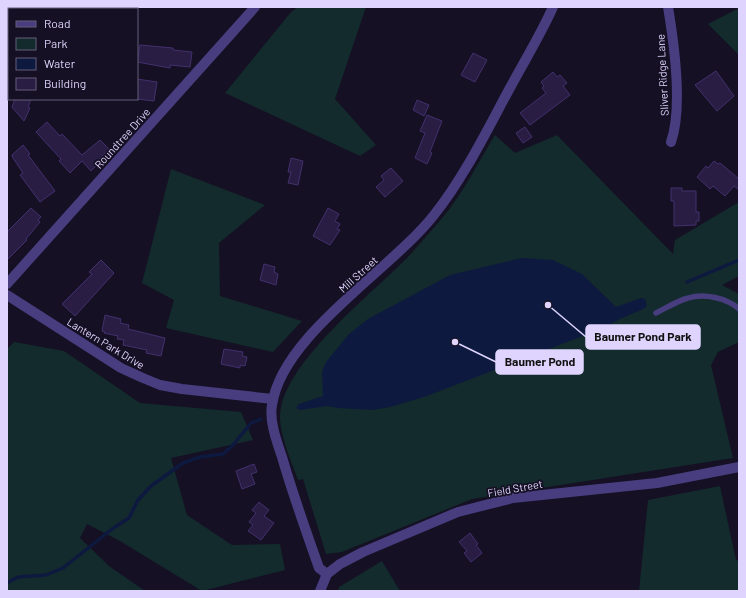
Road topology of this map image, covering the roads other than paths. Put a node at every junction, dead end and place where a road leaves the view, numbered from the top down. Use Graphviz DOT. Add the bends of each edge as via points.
graph roads {
  1 [pos="255,7"];
  2 [pos="553,7"];
  3 [pos="668,7"];
  4 [pos="670,142"];
  5 [pos="7,284"];
  6 [pos="7,295"];
  7 [pos="739,309"];
  8 [pos="656,313"];
  9 [pos="273,399"];
  10 [pos="739,467"];
  11 [pos="327,574"];
  12 [pos="320,591"];
  1 -- 5 [label="street, Roundtree Drive"];
  2 -- 9 [label="street, Mill Street" via="474,156 442,205 403,250 313,333 286,370"];
  3 -- 4 [label="street, Sliver Ridge Lane" via="676,86 676,121"];
  6 -- 9 [label="street, Lantern Park Drive" via="120,368 160,385"];
  7 -- 8 [label="lane" via="724,300 695,297"];
  9 -- 11 [label="street, Mill Street" via="271,412 291,486 319,568"];
  10 -- 11 [label="street, Field Street" via="658,483 513,498 458,512 363,552"];
  11 -- 12 [label="street"];
}
